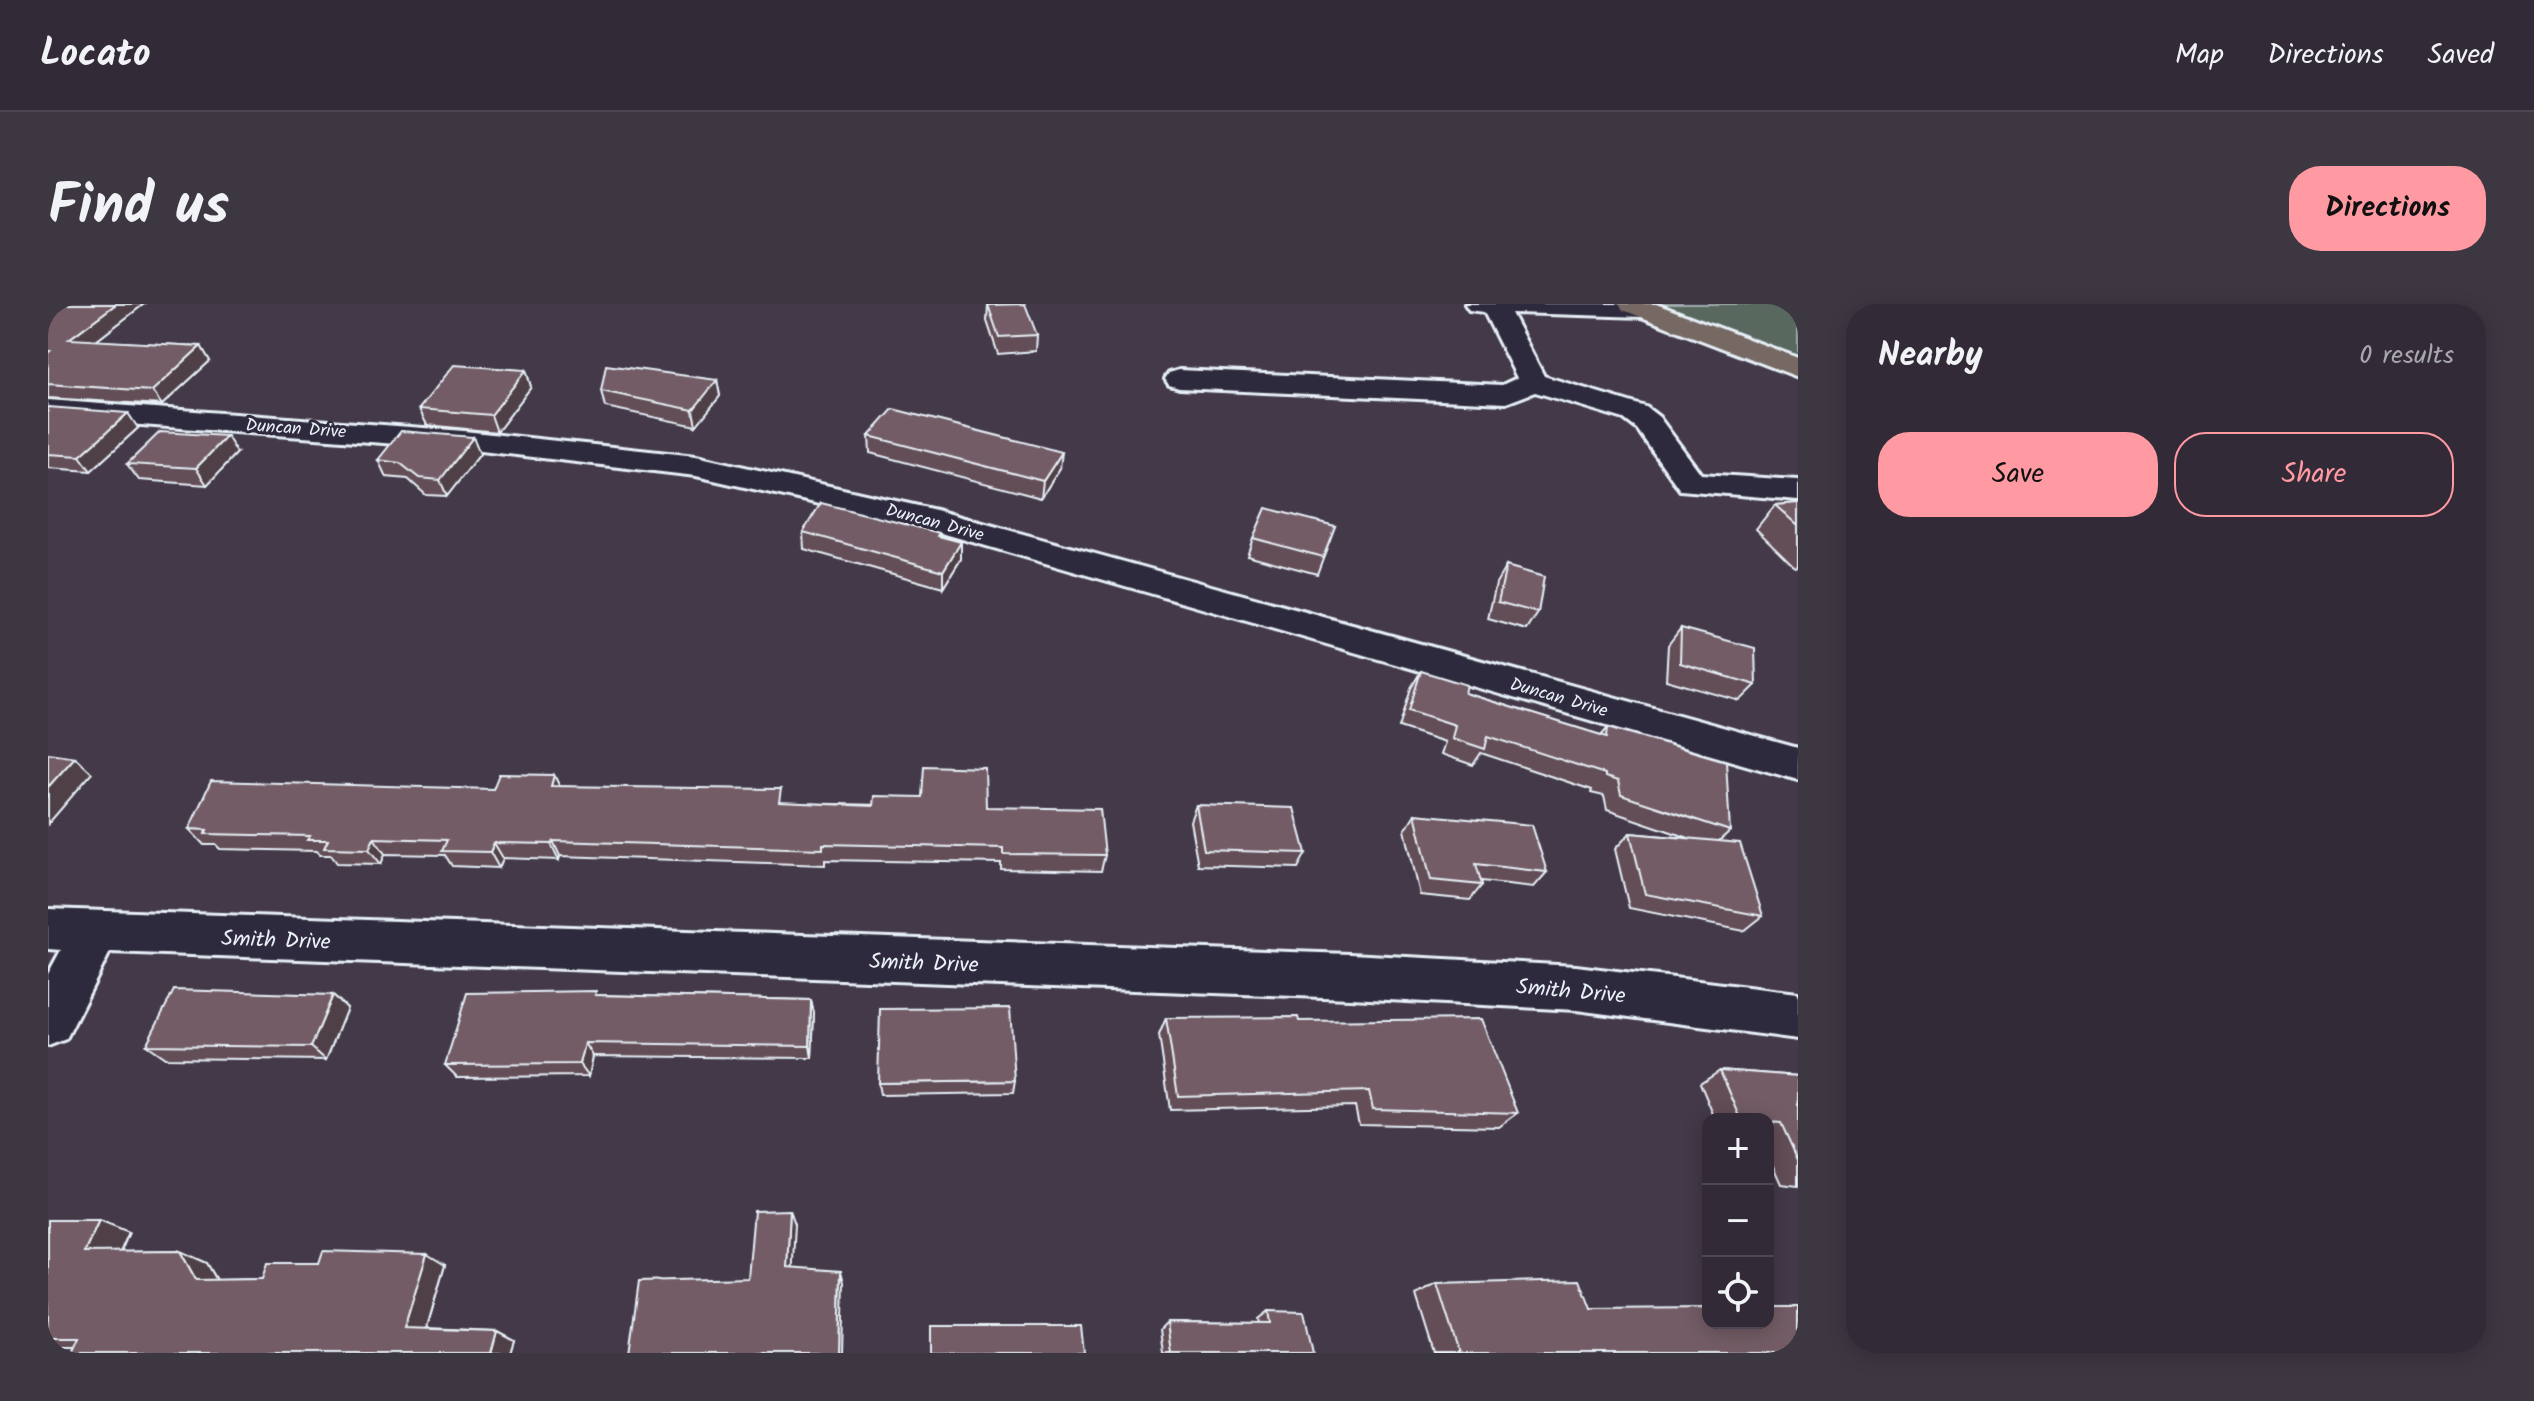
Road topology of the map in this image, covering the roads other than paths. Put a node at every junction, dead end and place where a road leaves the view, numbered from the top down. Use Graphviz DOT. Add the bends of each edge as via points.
graph roads {
  1 [pos="1478,304"];
  2 [pos="1493,304"];
  3 [pos="1638,306"];
  4 [pos="1798,368"];
  5 [pos="1179,379"];
  6 [pos="1533,382"];
  7 [pos="48,409"];
  8 [pos="1798,490"];
  9 [pos="1798,764"];
  10 [pos="71,931"];
  11 [pos="1798,1016"];
  12 [pos="48,1023"];
  1 -- 2 [label="street"];
  2 -- 3 [label="street"];
  2 -- 6 [label="street"];
  3 -- 4 [label="main road"];
  5 -- 6 [label="street" via="1247,394 1488,395 1522,390"];
  6 -- 8 [label="street" via="1635,413 1691,483"];
  7 -- 9 [label="street, Duncan Drive" via="464,440 696,466 924,517"];
  10 -- 11 [label="street, Smith Drive" via="1350,976 1576,988"];
  10 -- 12 [label="street"];
}
